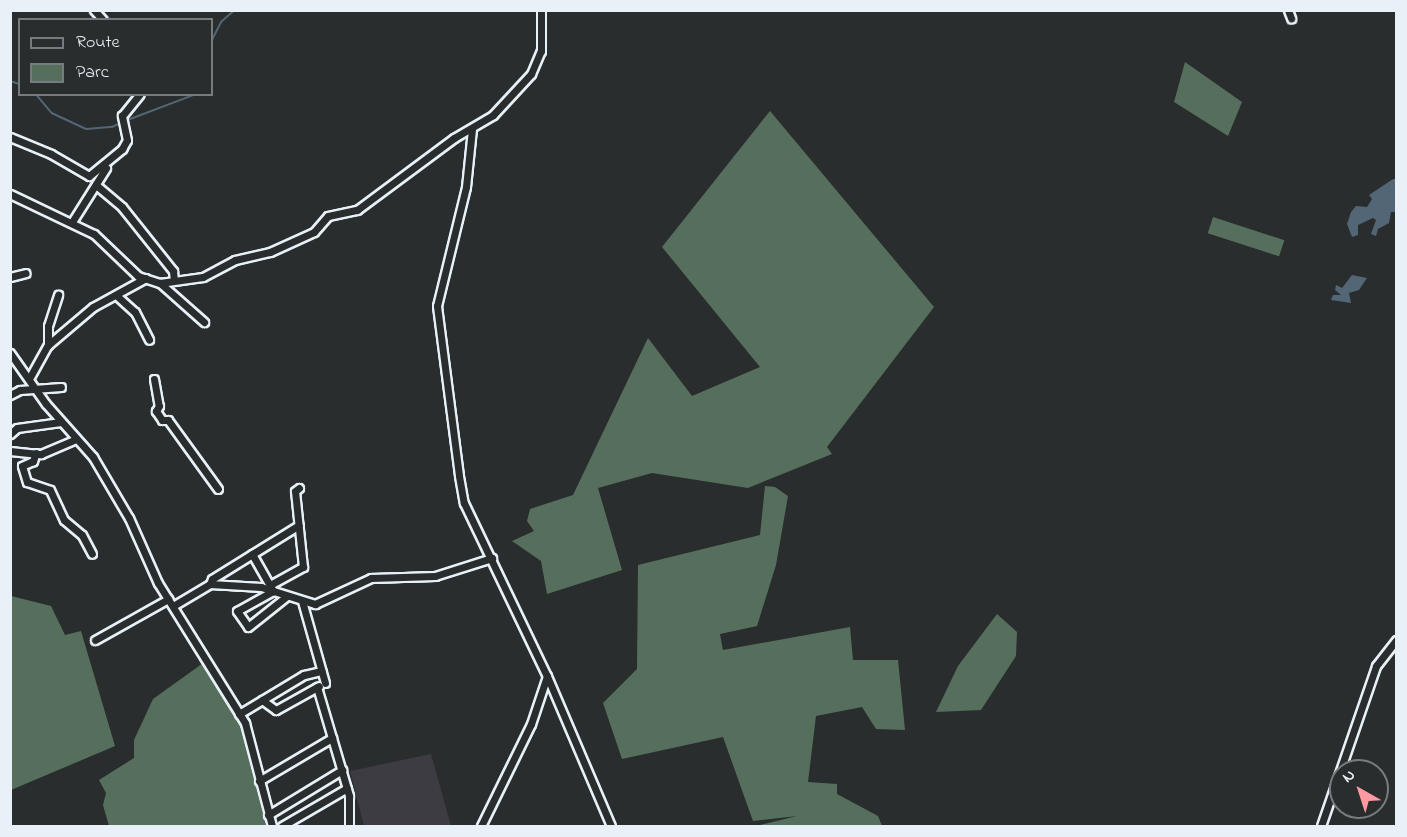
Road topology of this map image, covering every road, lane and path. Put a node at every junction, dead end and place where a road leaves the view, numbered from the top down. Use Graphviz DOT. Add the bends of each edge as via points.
graph roads {
  1 [pos="541,10"];
  2 [pos="138,96"];
  3 [pos="472,129"];
  4 [pos="10,137"];
  5 [pos="108,163"];
  6 [pos="96,185"];
  7 [pos="10,194"];
  8 [pos="72,222"];
  9 [pos="26,273"];
  10 [pos="10,278"];
  11 [pos="146,278"];
  12 [pos="174,280"];
  13 [pos="160,283"];
  14 [pos="58,295"];
  15 [pos="117,296"];
  16 [pos="204,322"];
  17 [pos="149,340"];
  18 [pos="48,345"];
  19 [pos="10,353"];
  20 [pos="30,377"];
  21 [pos="154,379"];
  22 [pos="61,387"];
  23 [pos="34,388"];
  24 [pos="10,395"];
  25 [pos="61,422"];
  26 [pos="10,434"];
  27 [pos="76,439"];
  28 [pos="10,451"];
  29 [pos="36,453"];
  30 [pos="299,488"];
  31 [pos="219,489"];
  32 [pos="299,525"];
  33 [pos="92,554"];
  34 [pos="252,554"];
  35 [pos="492,558"];
  36 [pos="210,584"];
  37 [pos="271,588"];
  38 [pos="287,596"];
  39 [pos="168,598"];
  40 [pos="302,601"];
  41 [pos="173,606"];
  42 [pos="95,640"];
  43 [pos="1396,640"];
  44 [pos="322,671"];
  45 [pos="548,676"];
  46 [pos="317,687"];
  47 [pos="262,700"];
  48 [pos="239,714"];
  49 [pos="332,738"];
  50 [pos="342,770"];
  51 [pos="259,781"];
  52 [pos="347,788"];
  53 [pos="268,815"];
  54 [pos="272,826"];
  55 [pos="282,826"];
  56 [pos="349,826"];
  57 [pos="482,826"];
  58 [pos="611,826"];
  59 [pos="1321,826"];
  1 -- 3 [label="street" via="541,51 531,75 503,107"];
  2 -- 5 [label="street" via="122,116 127,140"];
  3 -- 12 [label="street" via="348,215 328,216 314,232 270,252 235,260 203,277"];
  3 -- 35 [label="street" via="466,187 452,232 437,319 444,343 461,492"];
  4 -- 5 [label="street" via="51,154 88,176"];
  5 -- 6 [label="street"];
  6 -- 8 [label="street"];
  6 -- 12 [label="street" via="122,207 173,272"];
  7 -- 8 [label="street"];
  8 -- 11 [label="street" via="94,234 133,272"];
  9 -- 10 [label="street"];
  11 -- 13 [label="street"];
  11 -- 15 [label="street"];
  12 -- 13 [label="street"];
  13 -- 16 [label="street"];
  14 -- 18 [label="street" via="48,326"];
  15 -- 17 [label="street" via="135,312"];
  15 -- 18 [label="street" via="93,307"];
  18 -- 20 [label="street"];
  19 -- 20 [label="street"];
  20 -- 23 [label="street"];
  21 -- 31 [label="street" via="159,406 156,411 162,420 168,420"];
  22 -- 23 [label="street"];
  23 -- 24 [label="street"];
  23 -- 25 [label="street"];
  25 -- 26 [label="street" via="16,428"];
  25 -- 27 [label="street"];
  27 -- 29 [label="street"];
  27 -- 39 [label="street" via="93,457 129,519"];
  28 -- 29 [label="street"];
  29 -- 33 [label="street" via="33,461 22,466 27,482 50,490 64,520 82,535"];
  30 -- 32 [label="street" via="295,491"];
  32 -- 34 [label="street"];
  32 -- 37 [label="street" via="303,567"];
  34 -- 36 [label="street"];
  34 -- 37 [label="street"];
  35 -- 40 [label="street" via="435,576 385,575 315,604"];
  35 -- 45 [label="street"];
  36 -- 37 [label="street"];
  36 -- 41 [label="street"];
  37 -- 38 [label="street"];
  37 -- 38 [label="street" via="237,611 248,627"];
  38 -- 40 [label="street"];
  39 -- 41 [label="street"];
  39 -- 42 [label="street"];
  40 -- 44 [label="street"];
  41 -- 48 [label="street"];
  43 -- 59 [label="street" via="1376,666"];
  44 -- 46 [label="street" via="326,682"];
  44 -- 47 [label="street" via="304,675"];
  45 -- 57 [label="street" via="531,724"];
  45 -- 58 [label="street"];
  46 -- 47 [label="street" via="276,710"];
  46 -- 49 [label="street"];
  47 -- 48 [label="street"];
  48 -- 51 [label="street"];
  49 -- 50 [label="street"];
  49 -- 51 [label="street"];
  50 -- 52 [label="street"];
  50 -- 53 [label="street"];
  51 -- 53 [label="street"];
  52 -- 55 [label="street"];
  52 -- 56 [label="street"];
  53 -- 54 [label="street"];
}
